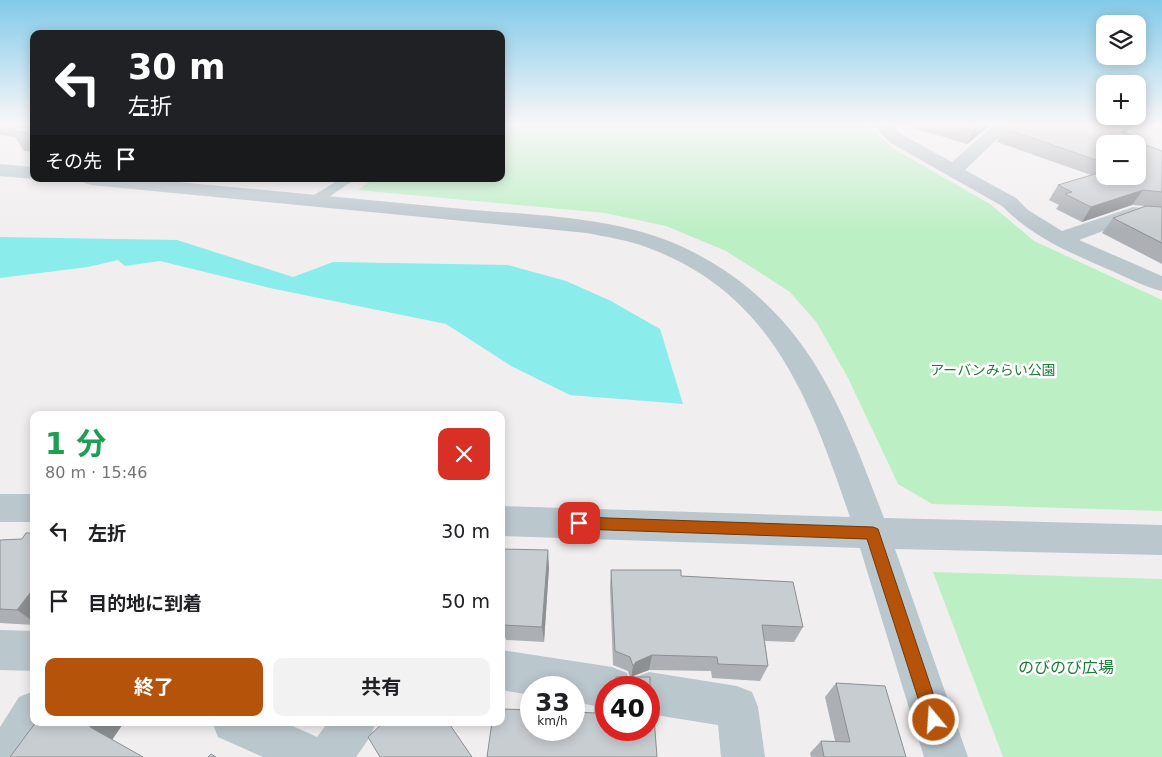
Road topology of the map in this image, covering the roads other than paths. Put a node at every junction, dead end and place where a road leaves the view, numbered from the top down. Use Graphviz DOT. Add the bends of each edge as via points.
graph roads {
  1 [pos="934,159"];
  2 [pos="966,159"];
  3 [pos="0,170"];
  4 [pos="954,170"];
  5 [pos="30,173"];
  6 [pos="121,182"];
  7 [pos="344,182"];
  8 [pos="314,201"];
  9 [pos="1162,215"];
  10 [pos="1061,239"];
  11 [pos="1162,284"];
  12 [pos="0,508"];
  13 [pos="30,508"];
  14 [pos="505,521"];
  15 [pos="873,533"];
  16 [pos="1162,540"];
  17 [pos="0,650"];
  18 [pos="30,651"];
  19 [pos="505,671"];
  20 [pos="595,685"];
  21 [pos="660,695"];
  22 [pos="30,718"];
  23 [pos="242,726"];
  24 [pos="351,726"];
  25 [pos="6,757"];
  26 [pos="313,757"];
  27 [pos="329,757"];
  28 [pos="743,757"];
  29 [pos="946,757"];
  1 -- 4 [label="street"];
  2 -- 4 [label="street"];
  3 -- 5 [label="street"];
  4 -- 10 [label="street" via="1009,202 1016,212"];
  6 -- 8 [label="street"];
  7 -- 8 [label="lane"];
  8 -- 15 [label="street" via="538,221 623,234 661,246 692,261 757,308 781,335 803,368 835,430"];
  9 -- 10 [label="street" via="1134,213"];
  10 -- 11 [label="street"];
  12 -- 13 [label="street"];
  14 -- 15 [label="street"];
  15 -- 16 [label="street"];
  15 -- 29 [label="street"];
  17 -- 18 [label="street"];
  19 -- 20 [label="street"];
  21 -- 28 [label="street" via="737,707"];
  22 -- 25 [label="street"];
  23 -- 26 [label="street"];
  24 -- 27 [label="street"];
}
